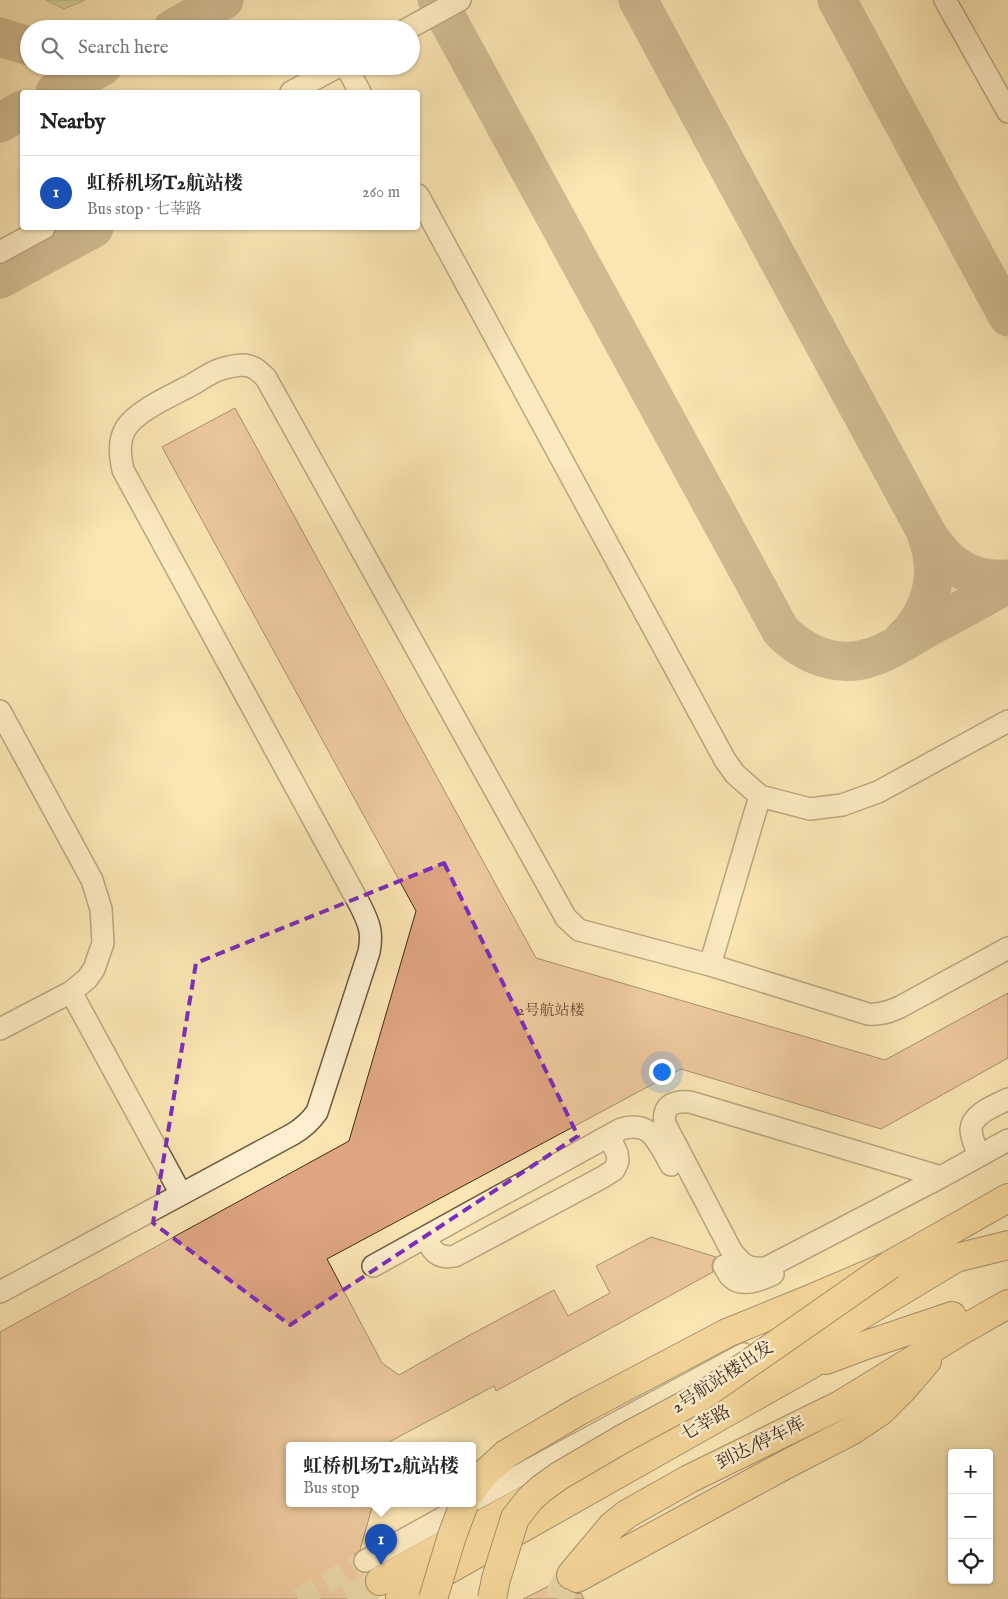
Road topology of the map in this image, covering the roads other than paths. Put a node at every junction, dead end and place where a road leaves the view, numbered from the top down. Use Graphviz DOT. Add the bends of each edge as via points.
graph roads {
  1 [pos="460,0"];
  2 [pos="945,0"];
  3 [pos="420,22"];
  4 [pos="322,75"];
  5 [pos="351,75"];
  6 [pos="294,90"];
  7 [pos="359,90"];
  8 [pos="1008,112"];
  9 [pos="420,199"];
  10 [pos="40,230"];
  11 [pos="0,252"];
  12 [pos="0,711"];
  13 [pos="1008,721"];
  14 [pos="760,796"];
  15 [pos="1008,948"];
  16 [pos="710,965"];
  17 [pos="71,992"];
  18 [pos="0,1029"];
  19 [pos="1008,1099"];
  20 [pos="609,1136"];
  21 [pos="1008,1140"];
  22 [pos="979,1156"];
  23 [pos="941,1177"];
  24 [pos="181,1194"];
  25 [pos="1008,1198"];
  26 [pos="1008,1211"];
  27 [pos="426,1237"];
  28 [pos="1008,1245"];
  29 [pos="890,1264"];
  30 [pos="373,1266"];
  31 [pos="1008,1285"];
  32 [pos="0,1292"];
  33 [pos="1008,1304"];
  34 [pos="958,1323"];
  35 [pos="803,1369"];
  36 [pos="476,1484"];
  37 [pos="476,1499"];
  38 [pos="463,1507"];
  39 [pos="465,1507"];
  40 [pos="382,1580"];
  41 [pos="433,1599"];
  42 [pos="492,1599"];
  1 -- 3 [label="street"];
  2 -- 8 [label="street"];
  4 -- 6 [label="street"];
  5 -- 7 [label="street"];
  9 -- 14 [label="street" via="725,760"];
  10 -- 11 [label="street"];
  12 -- 17 [label="street" via="92,880 101,909 104,943 94,969"];
  13 -- 14 [label="street" via="878,792 842,805 810,809"];
  14 -- 16 [label="street"];
  15 -- 16 [label="street" via="900,1007 877,1015"];
  16 -- 24 [label="street" via="579,930 566,918 266,378 256,368 245,366 219,370 155,404 126,428 121,440 122,470 360,905 372,939 319,1106 310,1121 298,1131"];
  17 -- 18 [label="street"];
  17 -- 24 [label="street"];
  19 -- 22 [label="street" via="974,1120 972,1137"];
  20 -- 23 [label="street" via="634,1126 648,1130 731,1277 744,1283 767,1277 895,1211 933,1187"];
  20 -- 27 [label="street"];
  20 -- 27 [label="street" via="618,1161 614,1170 603,1177 455,1256 441,1257 434,1252"];
  21 -- 22 [label="street"];
  22 -- 23 [label="street"];
  23 -- 23 [label="street" via="690,1102 670,1105 663,1115 732,1252 743,1265 753,1269 766,1268"];
  24 -- 32 [label="street"];
  25 -- 29 [label="main road, 2号航站楼出发"];
  26 -- 37 [label="street"];
  27 -- 30 [label="street"];
  28 -- 35 [label="main road, 七莘路"];
  28 -- 40 [label="main road" via="956,1258 853,1320"];
  29 -- 36 [label="main road, bridge" via="727,1333 579,1411 506,1454"];
  29 -- 42 [label="main road, 2号航站楼出发, bridge" via="702,1396 624,1438 541,1489 515,1518"];
  31 -- 34 [label="main road, 到达/停车库"];
  33 -- 34 [label="main road, 到达/停车库"];
  34 -- 34 [label="main road, 到达/停车库" via="902,1390 880,1411 851,1431 573,1578 612,1526 627,1514 689,1479 840,1405"];
  34 -- 35 [label="main road" via="869,1344"];
  35 -- 40 [label="main road, 七莘路"];
  38 -- 40 [label="street"];
  39 -- 41 [label="main road, bridge" via="452,1536"];
}
